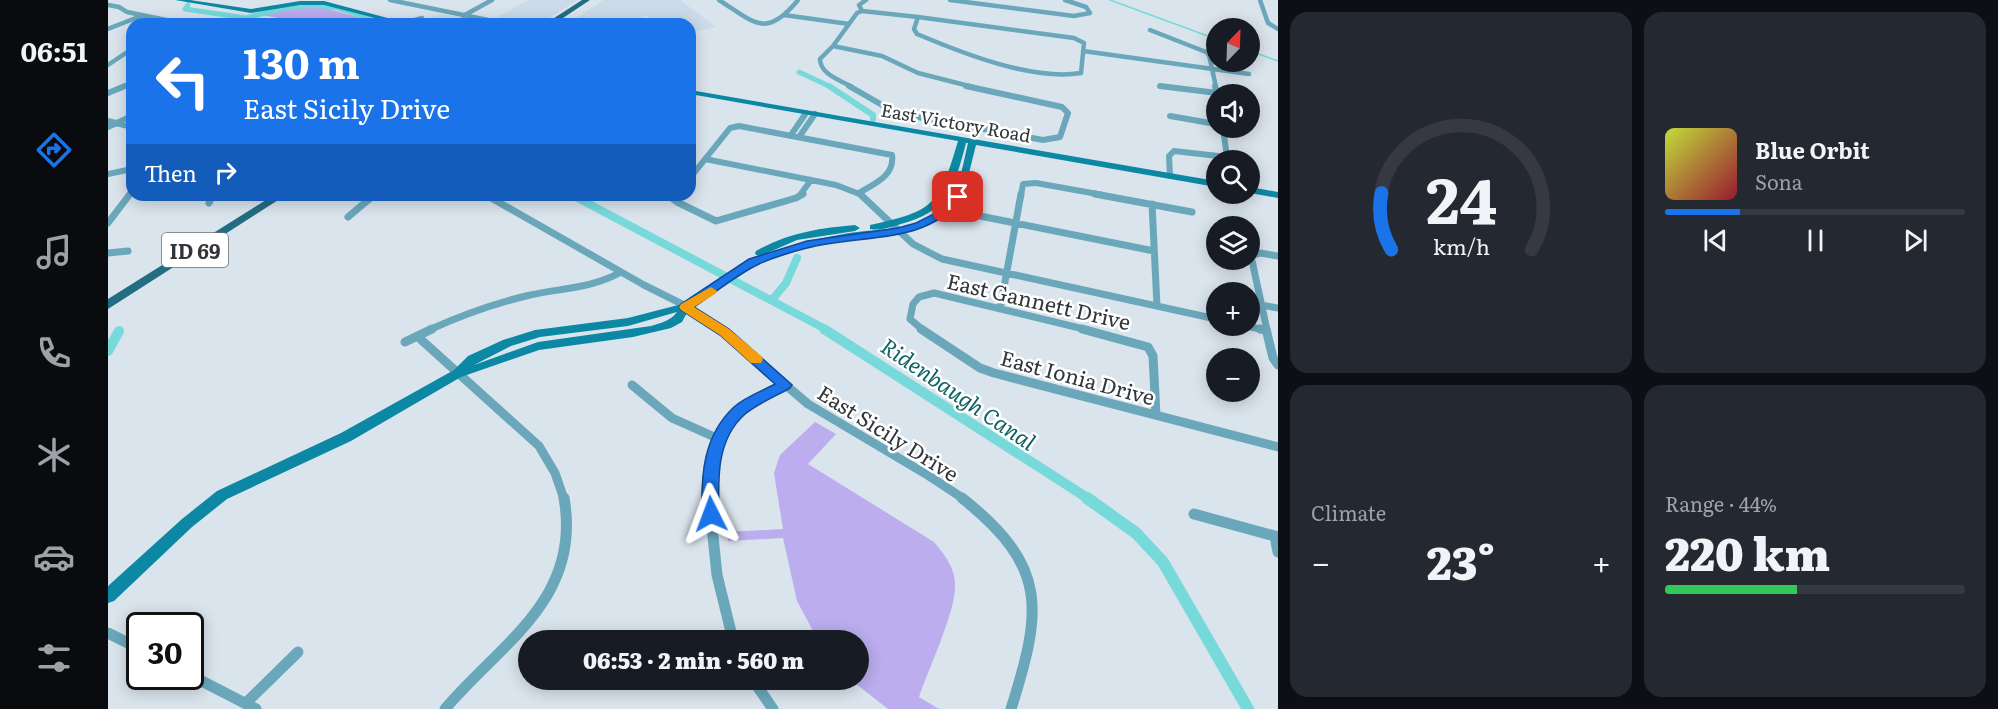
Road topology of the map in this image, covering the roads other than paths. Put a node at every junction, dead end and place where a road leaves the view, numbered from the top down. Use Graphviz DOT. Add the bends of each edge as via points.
graph roads {
  1 [pos="114,0"];
  2 [pos="178,0"];
  3 [pos="390,0"];
  4 [pos="411,0"];
  5 [pos="492,0"];
  6 [pos="586,0"];
  7 [pos="719,0"];
  8 [pos="797,0"];
  9 [pos="866,0"];
  10 [pos="950,0"];
  11 [pos="1065,0"];
  12 [pos="1260,0"];
  13 [pos="984,2"];
  14 [pos="403,3"];
  15 [pos="108,4"];
  16 [pos="862,11"];
  17 [pos="440,12"];
  18 [pos="142,15"];
  19 [pos="463,15"];
  20 [pos="784,15"];
  21 [pos="918,17"];
  22 [pos="135,18"];
  23 [pos="155,18"];
  24 [pos="388,18"];
  25 [pos="422,18"];
  26 [pos="478,18"];
  27 [pos="558,18"];
  28 [pos="126,22"];
  29 [pos="849,24"];
  30 [pos="108,29"];
  31 [pos="1009,29"];
  32 [pos="1278,29"];
  33 [pos="1150,30"];
  34 [pos="1007,35"];
  35 [pos="833,46"];
  36 [pos="1083,51"];
  37 [pos="1206,52"];
  38 [pos="126,53"];
  39 [pos="108,65"];
  40 [pos="1206,67"];
  41 [pos="1236,72"];
  42 [pos="1249,74"];
  43 [pos="126,86"];
  44 [pos="1160,86"];
  45 [pos="1206,92"];
  46 [pos="108,93"];
  47 [pos="696,93"];
  48 [pos="810,114"];
  49 [pos="1170,116"];
  50 [pos="126,119"];
  51 [pos="108,121"];
  52 [pos="1206,121"];
  53 [pos="117,123"];
  54 [pos="126,125"];
  55 [pos="108,127"];
  56 [pos="968,127"];
  57 [pos="978,128"];
  58 [pos="791,135"];
  59 [pos="799,137"];
  60 [pos="968,141"];
  61 [pos="1206,156"];
  62 [pos="705,159"];
  63 [pos="126,170"];
  64 [pos="696,170"];
  65 [pos="108,174"];
  66 [pos="1170,176"];
  67 [pos="812,180"];
  68 [pos="1206,182"];
  69 [pos="1260,192"];
  70 [pos="859,193"];
  71 [pos="1278,195"];
  72 [pos="126,199"];
  73 [pos="272,201"];
  74 [pos="367,201"];
  75 [pos="497,201"];
  76 [pos="682,201"];
  77 [pos="939,202"];
  78 [pos="1152,204"];
  79 [pos="951,207"];
  80 [pos="1192,212"];
  81 [pos="348,217"];
  82 [pos="108,223"];
  83 [pos="1015,223"];
  84 [pos="895,227"];
  85 [pos="128,251"];
  86 [pos="1154,251"];
  87 [pos="108,253"];
  88 [pos="1278,256"];
  89 [pos="621,272"];
  90 [pos="1006,273"];
  91 [pos="921,295"];
  92 [pos="108,305"];
  93 [pos="1261,305"];
  94 [pos="1157,306"];
  95 [pos="685,307"];
  96 [pos="1278,308"];
  97 [pos="1000,309"];
  98 [pos="1206,317"];
  99 [pos="1260,329"];
  100 [pos="1266,330"];
  101 [pos="417,336"];
  102 [pos="405,342"];
  103 [pos="1278,365"];
  104 [pos="458,373"];
  105 [pos="632,385"];
  106 [pos="784,385"];
  107 [pos="1156,415"];
  108 [pos="719,439"];
  109 [pos="1278,447"];
  110 [pos="1194,514"];
  111 [pos="1277,536"];
  112 [pos="1278,552"];
  113 [pos="108,596"];
  114 [pos="729,630"];
  115 [pos="108,633"];
  116 [pos="126,642"];
  117 [pos="298,652"];
  118 [pos="204,682"];
  119 [pos="760,690"];
  120 [pos="251,706"];
  121 [pos="445,709"];
  122 [pos="773,709"];
  123 [pos="1011,709"];
  1 -- 15 [label="street"];
  2 -- 24 [label="street" via="251,11 324,3"];
  3 -- 14 [label="street"];
  4 -- 14 [label="street"];
  5 -- 19 [label="street"];
  6 -- 27 [label="main road"];
  7 -- 20 [label="street" via="753,21 768,25"];
  8 -- 20 [label="street"];
  9 -- 16 [label="street" via="859,5"];
  10 -- 13 [label="street"];
  11 -- 13 [label="street" via="1090,13 1074,16"];
  12 -- 32 [label="street" via="1268,23"];
  14 -- 17 [label="street"];
  15 -- 18 [label="street"];
  16 -- 21 [label="street"];
  16 -- 29 [label="street"];
  17 -- 19 [label="street"];
  17 -- 25 [label="street"];
  18 -- 22 [label="street"];
  18 -- 23 [label="street"];
  19 -- 26 [label="street"];
  20 -- 29 [label="street"];
  21 -- 31 [label="street"];
  21 -- 36 [label="street" via="914,28 920,36 986,60 1078,75"];
  28 -- 30 [label="street"];
  29 -- 35 [label="street"];
  31 -- 34 [label="street"];
  31 -- 36 [label="street" via="1081,40"];
  33 -- 37 [label="street"];
  35 -- 56 [label="street" via="820,59 824,71 896,113"];
  35 -- 57 [label="street" via="882,56 934,79 1066,109 1068,113 1060,137 1053,140"];
  36 -- 40 [label="street"];
  38 -- 39 [label="street"];
  41 -- 42 [label="street"];
  43 -- 46 [label="street"];
  44 -- 45 [label="street"];
  47 -- 48 [label="street, East Victory Road"];
  48 -- 58 [label="street"];
  48 -- 59 [label="street"];
  48 -- 60 [label="street, East Victory Road"];
  49 -- 52 [label="street"];
  50 -- 53 [label="street"];
  51 -- 53 [label="street"];
  53 -- 54 [label="street"];
  53 -- 55 [label="street"];
  56 -- 57 [label="street"];
  56 -- 60 [label="street"];
  57 -- 60 [label="street"];
  58 -- 59 [label="street"];
  58 -- 62 [label="street" via="735,126"];
  59 -- 70 [label="street" via="892,155 885,178"];
  60 -- 66 [label="street, East Victory Road"];
  60 -- 77 [label="street"];
  60 -- 79 [label="street" via="958,197"];
  61 -- 66 [label="street" via="1174,151 1169,156"];
  62 -- 64 [label="street"];
  62 -- 67 [label="street"];
  63 -- 65 [label="street"];
  66 -- 68 [label="street, East Victory Road"];
  67 -- 70 [label="street"];
  67 -- 76 [label="street" via="796,198 716,220"];
  69 -- 71 [label="street"];
  70 -- 84 [label="street"];
  72 -- 82 [label="street"];
  73 -- 92 [label="main road, ID 69"];
  74 -- 81 [label="street"];
  75 -- 89 [label="street, East Sicily Drive"];
  77 -- 79 [label="street"];
  77 -- 84 [label="street"];
  78 -- 80 [label="street"];
  78 -- 83 [label="street" via="1026,183 1022,186"];
  78 -- 86 [label="street"];
  79 -- 83 [label="street"];
  79 -- 84 [label="street" via="932,220"];
  83 -- 86 [label="street"];
  83 -- 90 [label="street"];
  84 -- 90 [label="street" via="913,244 942,259"];
  84 -- 95 [label="street" via="807,244 754,262"];
  85 -- 87 [label="street"];
  86 -- 94 [label="street"];
  88 -- 93 [label="street" via="1254,254 1251,260"];
  89 -- 95 [label="street, East Sicily Drive"];
  89 -- 101 [label="street" via="596,285 526,296 476,310"];
  90 -- 94 [label="street"];
  90 -- 97 [label="street"];
  91 -- 97 [label="street, East Gannett Drive" via="934,293"];
  91 -- 107 [label="street, East Ionia Drive" via="914,300 910,319 980,368"];
  93 -- 96 [label="street"];
  93 -- 100 [label="street"];
  94 -- 98 [label="street"];
  95 -- 104 [label="street" via="678,319 644,331 539,346"];
  95 -- 106 [label="street, East Sicily Drive" via="725,332"];
  97 -- 107 [label="street, East Gannett Drive" via="1132,339 1148,347 1153,356"];
  99 -- 100 [label="street"];
  100 -- 103 [label="street"];
  101 -- 102 [label="street"];
  101 -- 104 [label="street"];
  104 -- 113 [label="street" via="346,437 222,495"];
  104 -- 121 [label="street" via="539,447 554,467 569,516 567,543 559,569 535,615"];
  105 -- 108 [label="street" via="676,422"];
  106 -- 108 [label="street" via="741,410"];
  106 -- 123 [label="street, East Sicily Drive" via="829,419 918,469 1003,532 1032,588 1035,610 1033,635"];
  107 -- 109 [label="street, East Ionia Drive"];
  108 -- 114 [label="street" via="712,457 709,497 717,578"];
  110 -- 111 [label="street"];
  111 -- 112 [label="street"];
  115 -- 116 [label="street"];
  117 -- 120 [label="street"];
  118 -- 120 [label="street"];
  119 -- 122 [label="street"];
}
